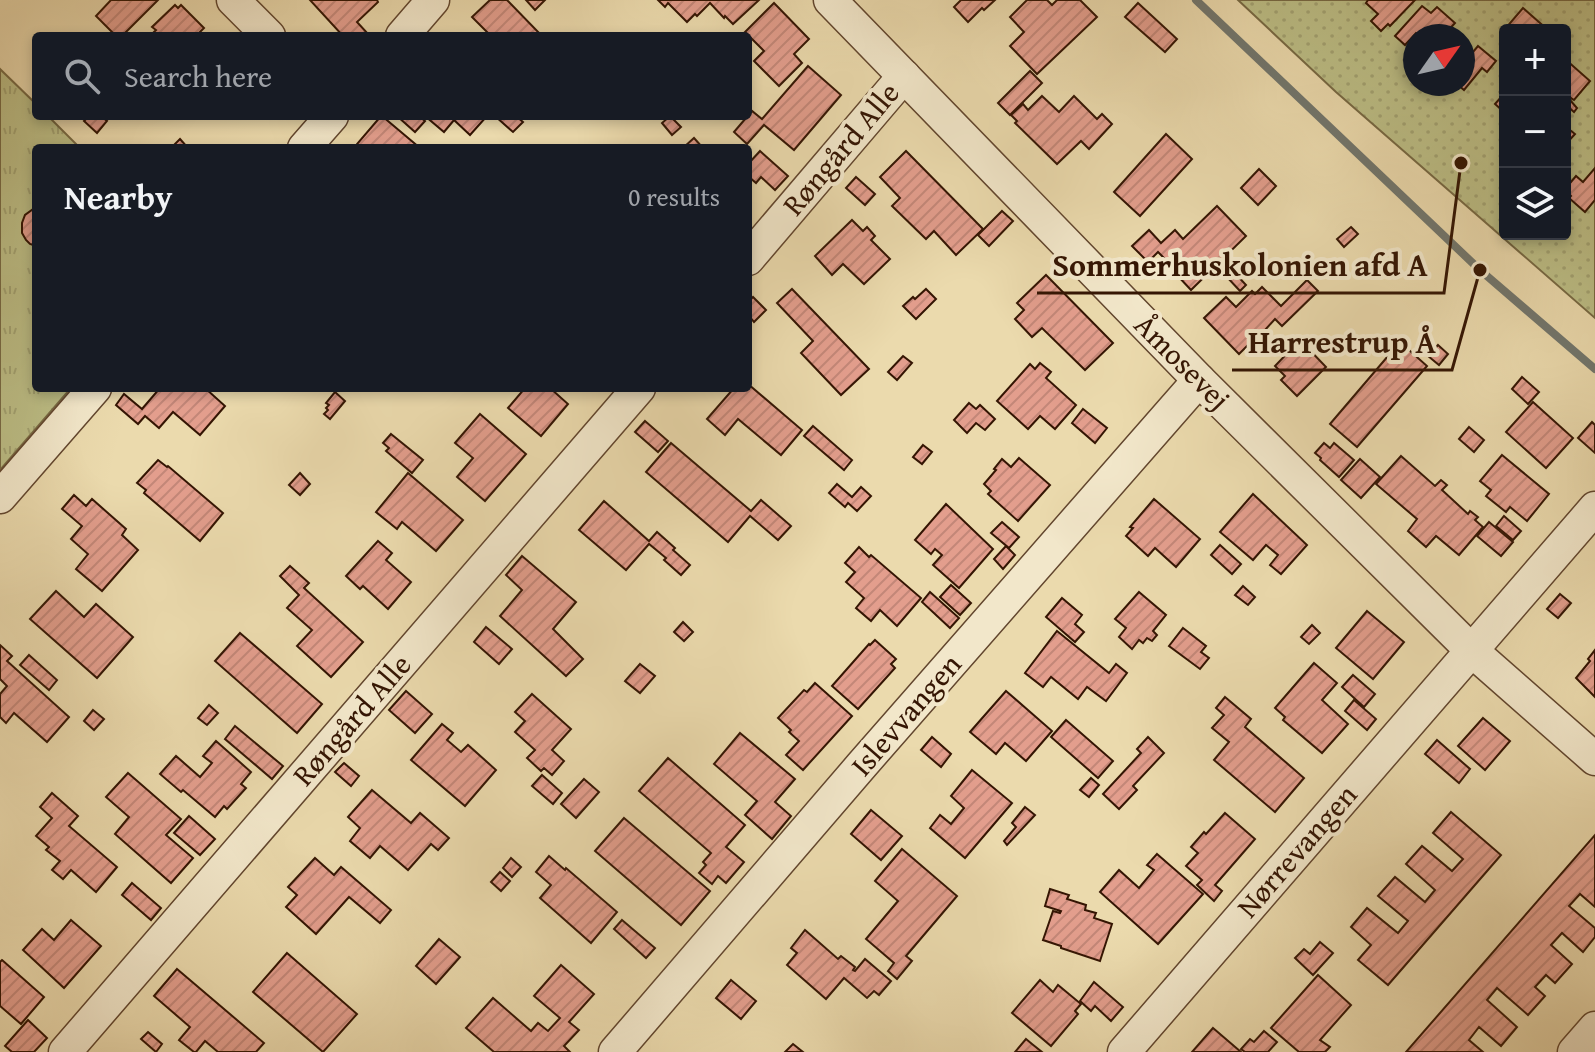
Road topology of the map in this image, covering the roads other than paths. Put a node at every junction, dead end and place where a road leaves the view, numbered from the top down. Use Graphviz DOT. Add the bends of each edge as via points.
graph roads {
  1 [pos="233,0"];
  2 [pos="433,0"];
  3 [pos="830,0"];
  4 [pos="265,32"];
  5 [pos="405,32"];
  6 [pos="904,76"];
  7 [pos="328,120"];
  8 [pos="308,144"];
  9 [pos="752,254"];
  10 [pos="1199,380"];
  11 [pos="92,392"];
  12 [pos="636,392"];
  13 [pos="0,497"];
  14 [pos="1595,508"];
  15 [pos="1471,650"];
  16 [pos="1595,759"];
  17 [pos="1595,1028"];
  18 [pos="65,1052"];
  19 [pos="615,1052"];
  20 [pos="1124,1052"];
  21 [pos="1574,1052"];
  1 -- 4 [label="street"];
  2 -- 5 [label="street"];
  3 -- 6 [label="street, Åmosevej"];
  6 -- 9 [label="street, Røngård Alle"];
  6 -- 10 [label="street, Åmosevej"];
  7 -- 8 [label="street"];
  10 -- 15 [label="street, Åmosevej"];
  10 -- 19 [label="street, Islevvangen"];
  11 -- 13 [label="street"];
  12 -- 18 [label="street, Røngård Alle"];
  14 -- 15 [label="street, Nørrevangen"];
  15 -- 16 [label="street"];
  15 -- 20 [label="street, Nørrevangen"];
  17 -- 21 [label="street"];
}
